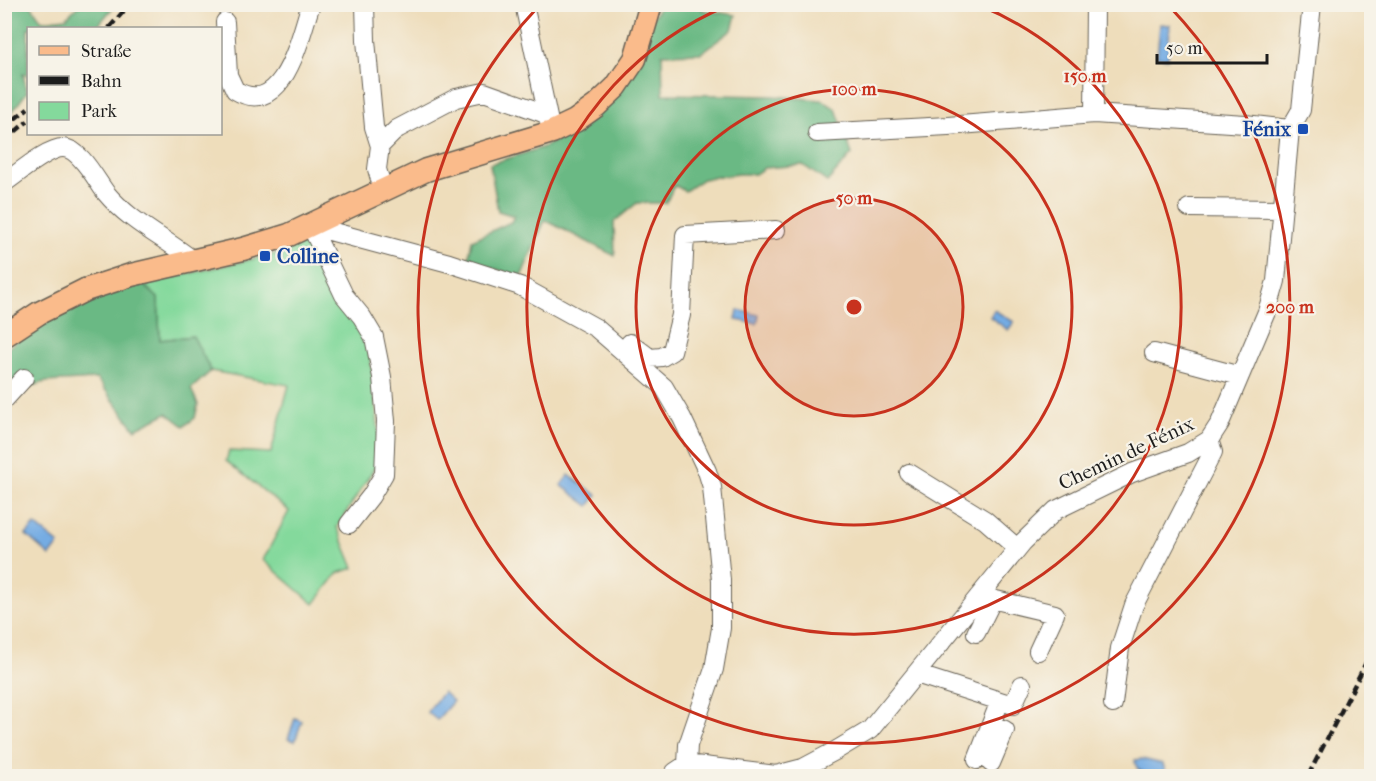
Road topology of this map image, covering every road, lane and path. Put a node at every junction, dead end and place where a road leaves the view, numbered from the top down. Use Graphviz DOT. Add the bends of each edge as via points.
graph roads {
  1 [pos="311,4"];
  2 [pos="365,4"];
  3 [pos="524,4"];
  4 [pos="651,4"];
  5 [pos="1095,4"];
  6 [pos="1312,4"];
  7 [pos="225,22"];
  8 [pos="1094,114"];
  9 [pos="549,123"];
  10 [pos="1290,129"];
  11 [pos="817,133"];
  12 [pos="380,146"];
  13 [pos="4,183"];
  14 [pos="383,190"];
  15 [pos="1189,208"];
  16 [pos="1283,209"];
  17 [pos="311,226"];
  18 [pos="776,230"];
  19 [pos="194,261"];
  20 [pos="4,336"];
  21 [pos="610,339"];
  22 [pos="1154,354"];
  23 [pos="1240,376"];
  24 [pos="24,378"];
  25 [pos="4,400"];
  26 [pos="1209,440"];
  27 [pos="909,472"];
  28 [pos="349,524"];
  29 [pos="1017,548"];
  30 [pos="986,597"];
  31 [pos="976,633"];
  32 [pos="1038,651"];
  33 [pos="916,674"];
  34 [pos="1022,685"];
  35 [pos="1000,701"];
  36 [pos="1113,704"];
  37 [pos="984,762"];
  38 [pos="687,764"];
  39 [pos="673,777"];
  1 -- 7 [label="street" via="287,73 275,88 258,97 235,90 228,75"];
  2 -- 12 [label="street" via="374,127"];
  3 -- 9 [label="street"];
  4 -- 9 [label="main road" via="634,59 616,87 575,121"];
  5 -- 8 [label="street"];
  6 -- 10 [label="street, Chemin de Fénix" via="1301,110"];
  8 -- 10 [label="street"];
  8 -- 11 [label="street"];
  9 -- 12 [label="street" via="484,92 456,98 397,129"];
  9 -- 14 [label="main road"];
  10 -- 16 [label="street, Chemin de Fénix"];
  12 -- 14 [label="street" via="376,169"];
  13 -- 19 [label="street" via="54,148 66,147 76,152 123,211"];
  14 -- 17 [label="main road"];
  15 -- 16 [label="street"];
  16 -- 23 [label="street, Chemin de Fénix" via="1276,280"];
  17 -- 19 [label="main road" via="263,244"];
  17 -- 21 [label="street" via="520,286"];
  17 -- 28 [label="street" via="344,295 374,336 382,377 386,421 384,474"];
  18 -- 21 [label="street" via="685,235 681,315 672,351 650,358 621,336"];
  19 -- 20 [label="main road" via="85,290"];
  21 -- 38 [label="street" via="664,387 712,487 721,580 721,628 714,669 688,745"];
  22 -- 23 [label="street"];
  23 -- 26 [label="street, Chemin de Fénix"];
  24 -- 25 [label="street"];
  26 -- 29 [label="street, Chemin de Fénix" via="1188,453 1132,473 1056,510"];
  26 -- 36 [label="street" via="1213,452 1134,605 1120,648"];
  27 -- 29 [label="street" via="985,520"];
  29 -- 30 [label="street, Chemin de Fénix"];
  30 -- 31 [label="street"];
  30 -- 32 [label="street" via="1055,614"];
  30 -- 33 [label="street, Chemin de Fénix"];
  33 -- 35 [label="street"];
  33 -- 38 [label="street, Chemin de Fénix" via="870,730 803,768 776,775"];
  34 -- 35 [label="street" via="1013,705"];
  35 -- 37 [label="street"];
  38 -- 39 [label="street"];
}
